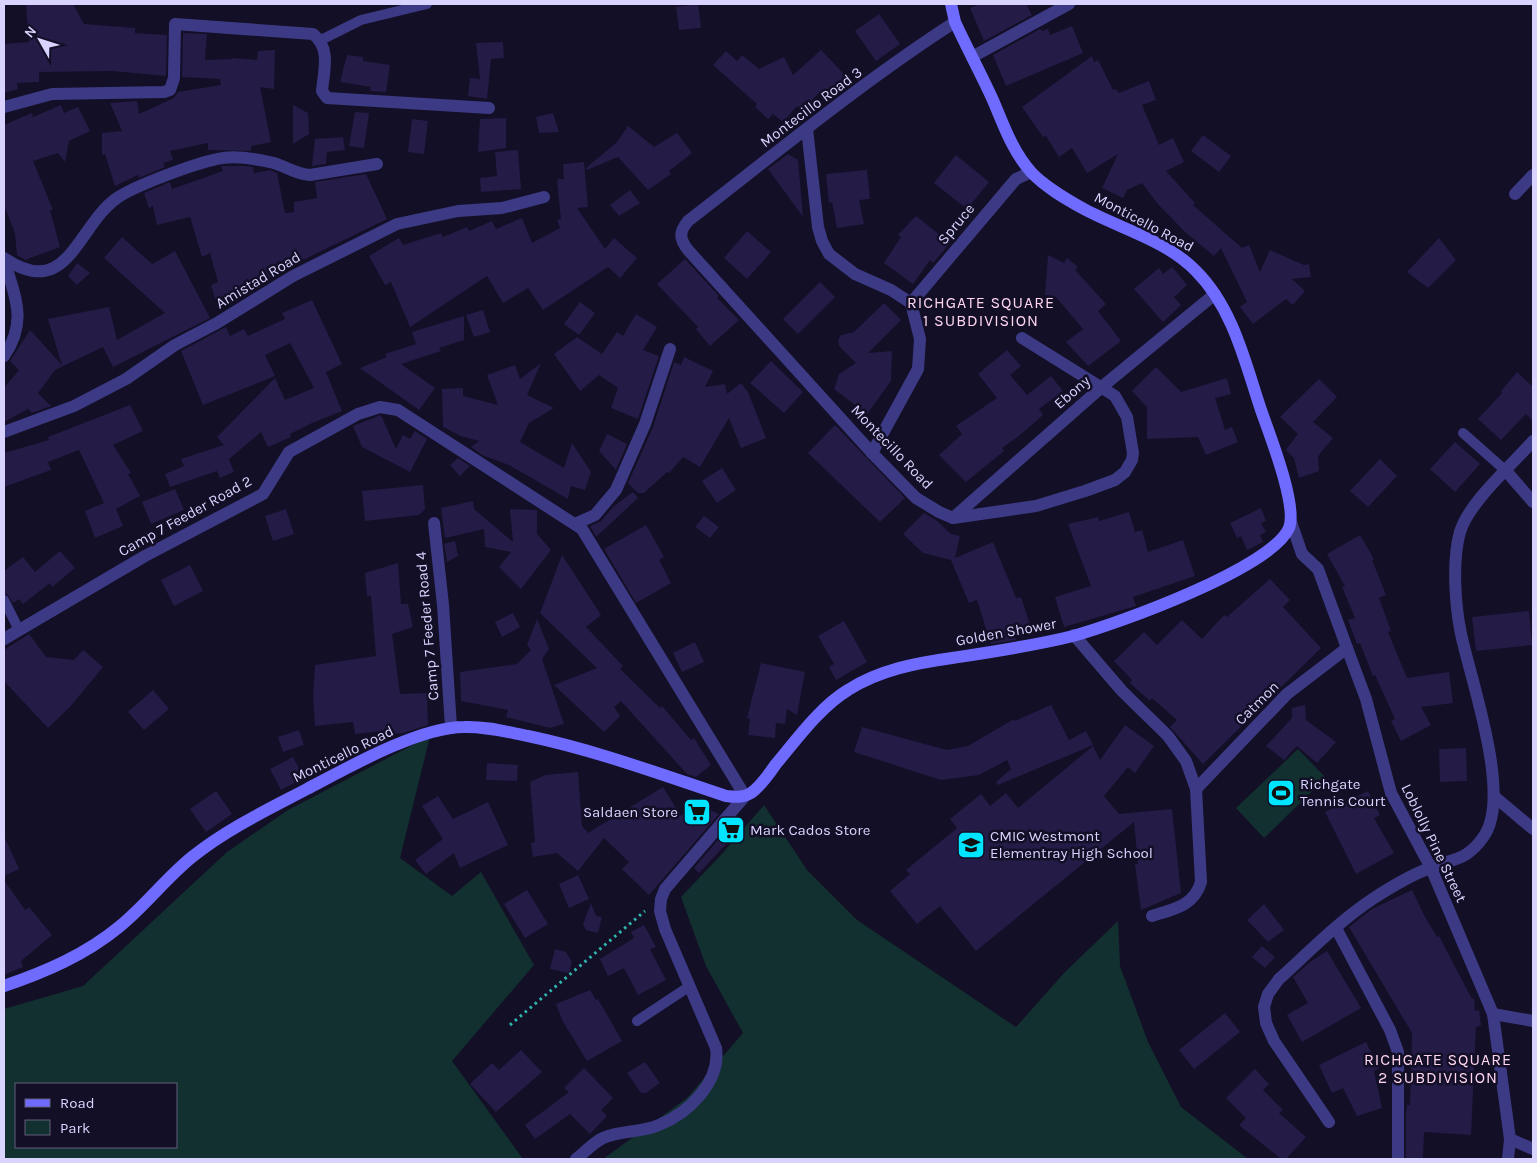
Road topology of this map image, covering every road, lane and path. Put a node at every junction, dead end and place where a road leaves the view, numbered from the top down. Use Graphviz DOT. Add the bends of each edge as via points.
graph roads {
  1 [pos="427,4"];
  2 [pos="950,4"];
  3 [pos="1069,4"];
  4 [pos="955,22"];
  5 [pos="321,40"];
  6 [pos="972,57"];
  7 [pos="4,107"];
  8 [pos="489,108"];
  9 [pos="807,129"];
  10 [pos="377,164"];
  11 [pos="1031,172"];
  12 [pos="1533,175"];
  13 [pos="1515,194"];
  14 [pos="544,197"];
  15 [pos="688,221"];
  16 [pos="4,259"];
  17 [pos="1215,294"];
  18 [pos="911,303"];
  19 [pos="1022,338"];
  20 [pos="670,349"];
  21 [pos="4,356"];
  22 [pos="1103,386"];
  23 [pos="4,432"];
  24 [pos="1463,433"];
  25 [pos="1533,441"];
  26 [pos="872,453"];
  27 [pos="1506,471"];
  28 [pos="1533,502"];
  29 [pos="954,518"];
  30 [pos="1291,522"];
  31 [pos="434,523"];
  32 [pos="575,524"];
  33 [pos="4,600"];
  34 [pos="18,628"];
  35 [pos="1074,636"];
  36 [pos="4,638"];
  37 [pos="1347,648"];
  38 [pos="451,727"];
  39 [pos="1196,789"];
  40 [pos="745,796"];
  41 [pos="1495,797"];
  42 [pos="1533,829"];
  43 [pos="1431,868"];
  44 [pos="660,899"];
  45 [pos="1152,916"];
  46 [pos="1336,928"];
  47 [pos="4,986"];
  48 [pos="690,986"];
  49 [pos="1494,1014"];
  50 [pos="637,1021"];
  51 [pos="1533,1021"];
  52 [pos="510,1025"];
  53 [pos="1329,1122"];
  54 [pos="1510,1140"];
  55 [pos="1533,1149"];
  56 [pos="576,1159"];
  57 [pos="1398,1159"];
  58 [pos="1508,1159"];
  1 -- 5 [label="lane" via="361,20"];
  2 -- 4 [label="main road, Monticello Road"];
  3 -- 6 [label="street"];
  4 -- 6 [label="main road, Monticello Road"];
  4 -- 9 [label="street, Montecillo Road 3"];
  5 -- 7 [label="street" via="313,34 175,24 174,78 170,90 52,94"];
  5 -- 8 [label="street" via="325,49 322,91 327,98"];
  6 -- 11 [label="main road, Monticello Road" via="1014,147"];
  9 -- 15 [label="street, Montecillo Road 3"];
  9 -- 18 [label="street" via="818,227 825,248 837,262 855,274"];
  10 -- 16 [label="street" via="299,174 254,159 219,158 119,197 106,206 63,262 46,270 26,271"];
  11 -- 17 [label="main road, Monticello Road" via="1054,191 1086,210 1182,257"];
  11 -- 18 [label="street, Spruce" via="1016,179"];
  12 -- 13 [label="street"];
  14 -- 23 [label="street, Amistad Road" via="502,208 458,211 397,224 293,276 175,345 126,379 74,406"];
  15 -- 26 [label="street, Montecillo Road" via="680,236 688,250"];
  16 -- 21 [label="street" via="18,306 19,322"];
  17 -- 22 [label="street, Ebony"];
  17 -- 30 [label="main road, Monticello Road" via="1233,326 1278,458"];
  18 -- 26 [label="street" via="920,339 918,369"];
  19 -- 22 [label="street"];
  20 -- 32 [label="street" via="645,424 616,490 595,515"];
  22 -- 29 [label="street, Ebony"];
  22 -- 29 [label="street" via="1115,396 1127,418 1133,453 1130,466 1121,476 1036,506"];
  24 -- 27 [label="lane"];
  25 -- 27 [label="street"];
  26 -- 29 [label="street, Montecillo Road" via="916,498"];
  27 -- 28 [label="street"];
  27 -- 41 [label="street" via="1471,509 1461,532 1456,588 1460,632 1492,769"];
  30 -- 35 [label="main road, Golden Shower" via="1286,534 1274,546 1228,575"];
  30 -- 37 [label="street, Loblolly Pine Street" via="1302,554 1318,569"];
  31 -- 38 [label="street, Camp 7 Feeder Road 4"];
  32 -- 34 [label="street, Camp 7 Feeder Road 2" via="398,410 380,408 358,414 289,452 263,494"];
  32 -- 40 [label="street, Camp 7 Feeder Road 2" via="584,532"];
  33 -- 34 [label="lane"];
  34 -- 36 [label="street, Camp 7 Feeder Road 2"];
  35 -- 39 [label="street" via="1178,748"];
  35 -- 40 [label="main road, Golden Shower" via="894,669 862,681 835,699 759,786"];
  37 -- 39 [label="street, Catmon" via="1287,694"];
  37 -- 43 [label="street, Loblolly Pine Street" via="1366,699 1391,793"];
  38 -- 40 [label="main road, Monticello Road" via="479,728 554,742 726,796"];
  38 -- 47 [label="main road, Monticello Road" via="381,752 237,826 190,859 118,928 74,958"];
  39 -- 45 [label="street" via="1202,882 1193,899 1183,906"];
  40 -- 44 [label="street" via="671,879"];
  41 -- 42 [label="street"];
  41 -- 43 [label="street" via="1485,835 1474,848 1458,860"];
  43 -- 46 [label="street" via="1372,899"];
  43 -- 49 [label="street, Loblolly Pine Street"];
  44 -- 48 [label="street" via="665,929"];
  44 -- 52 [label="path"];
  46 -- 53 [label="street" via="1279,980 1268,994 1264,1006 1266,1023 1274,1041"];
  46 -- 57 [label="street" via="1390,1030 1398,1052"];
  48 -- 50 [label="lane"];
  48 -- 56 [label="street" via="716,1048 718,1059 712,1079 682,1111 659,1126 602,1138"];
  49 -- 51 [label="street"];
  49 -- 54 [label="street, Loblolly Pine Street"];
  54 -- 55 [label="street"];
  54 -- 58 [label="street, Loblolly Pine Street"];
}
